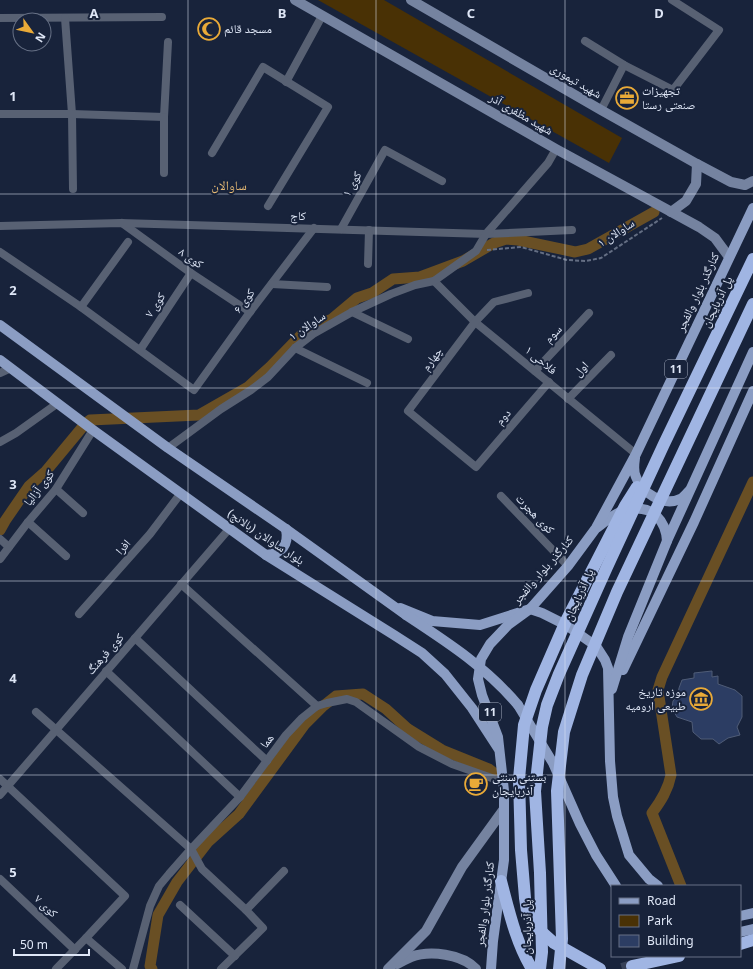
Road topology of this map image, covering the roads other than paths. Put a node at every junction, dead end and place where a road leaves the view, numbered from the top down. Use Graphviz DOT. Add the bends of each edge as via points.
graph roads {
  1 [pos="295,0"];
  2 [pos="411,0"];
  3 [pos="672,0"];
  4 [pos="322,16"];
  5 [pos="162,17"];
  6 [pos="0,18"];
  7 [pos="65,18"];
  8 [pos="585,41"];
  9 [pos="168,42"];
  10 [pos="624,65"];
  11 [pos="286,82"];
  12 [pos="600,110"];
  13 [pos="0,114"];
  14 [pos="72,114"];
  15 [pos="164,117"];
  16 [pos="556,149"];
  17 [pos="212,153"];
  18 [pos="697,164"];
  19 [pos="164,173"];
  20 [pos="442,181"];
  21 [pos="753,181"];
  22 [pos="73,189"];
  23 [pos="268,206"];
  24 [pos="753,208"];
  25 [pos="671,212"];
  26 [pos="121,223"];
  27 [pos="0,226"];
  28 [pos="314,228"];
  29 [pos="341,229"];
  30 [pos="368,230"];
  31 [pos="572,230"];
  32 [pos="486,234"];
  33 [pos="128,242"];
  34 [pos="0,252"];
  35 [pos="729,257"];
  36 [pos="753,259"];
  37 [pos="368,264"];
  38 [pos="191,273"];
  39 [pos="434,281"];
  40 [pos="272,284"];
  41 [pos="327,287"];
  42 [pos="528,293"];
  43 [pos="753,304"];
  44 [pos="81,307"];
  45 [pos="250,312"];
  46 [pos="352,312"];
  47 [pos="589,313"];
  48 [pos="475,322"];
  49 [pos="0,325"];
  50 [pos="408,339"];
  51 [pos="295,348"];
  52 [pos="140,350"];
  53 [pos="753,352"];
  54 [pos="611,355"];
  55 [pos="0,360"];
  56 [pos="10,368"];
  57 [pos="535,371"];
  58 [pos="0,373"];
  59 [pos="549,382"];
  60 [pos="367,383"];
  61 [pos="753,391"];
  62 [pos="568,399"];
  63 [pos="58,403"];
  64 [pos="93,430"];
  65 [pos="0,442"];
  66 [pos="664,444"];
  67 [pos="168,448"];
  68 [pos="636,454"];
  69 [pos="476,467"];
  70 [pos="693,487"];
  71 [pos="56,489"];
  72 [pos="181,493"];
  73 [pos="501,496"];
  74 [pos="83,513"];
  75 [pos="28,522"];
  76 [pos="229,528"];
  77 [pos="596,528"];
  78 [pos="286,529"];
  79 [pos="0,539"];
  80 [pos="667,541"];
  81 [pos="9,547"];
  82 [pos="266,555"];
  83 [pos="66,556"];
  84 [pos="0,559"];
  85 [pos="568,566"];
  86 [pos="181,584"];
  87 [pos="389,603"];
  88 [pos="530,609"];
  89 [pos="79,614"];
  90 [pos="135,638"];
  91 [pos="106,671"];
  92 [pos="609,699"];
  93 [pos="317,706"];
  94 [pos="36,712"];
  95 [pos="56,729"];
  96 [pos="500,751"];
  97 [pos="267,761"];
  98 [pos="0,779"];
  99 [pos="503,782"];
  100 [pos="7,786"];
  101 [pos="0,795"];
  102 [pos="240,797"];
  103 [pos="504,810"];
  104 [pos="190,849"];
  105 [pos="284,871"];
  106 [pos="0,879"];
  107 [pos="501,881"];
  108 [pos="615,885"];
  109 [pos="657,885"];
  110 [pos="180,905"];
  111 [pos="246,910"];
  112 [pos="753,913"];
  113 [pos="741,916"];
  114 [pos="753,919"];
  115 [pos="753,929"];
  116 [pos="86,938"];
  117 [pos="744,940"];
  118 [pos="75,950"];
  119 [pos="235,956"];
  120 [pos="674,957"];
  121 [pos="632,966"];
  122 [pos="389,968"];
  123 [pos="56,969"];
  124 [pos="122,969"];
  125 [pos="133,969"];
  126 [pos="222,969"];
  127 [pos="476,969"];
  128 [pos="491,969"];
  129 [pos="532,969"];
  130 [pos="540,969"];
  131 [pos="559,969"];
  132 [pos="600,969"];
  1 -- 4 [label="main road, شهید مظفری آذر"];
  2 -- 12 [label="main road, شهید تیموری"];
  3 -- 10 [label="street" via="719,30 673,90"];
  4 -- 11 [label="street"];
  4 -- 16 [label="main road, شهید مظفری آذر"];
  5 -- 7 [label="street"];
  6 -- 7 [label="street"];
  7 -- 14 [label="street"];
  8 -- 10 [label="street"];
  9 -- 15 [label="street"];
  10 -- 12 [label="street"];
  11 -- 17 [label="street" via="263,68"];
  11 -- 23 [label="street" via="328,107"];
  12 -- 18 [label="main road, شهید تیموری"];
  13 -- 14 [label="street"];
  14 -- 15 [label="street"];
  14 -- 22 [label="street"];
  15 -- 19 [label="street"];
  16 -- 25 [label="main road, شهید مظفری آذر"];
  16 -- 32 [label="street" via="548,163"];
  18 -- 21 [label="main road, شهید تیموری" via="731,182 745,185"];
  18 -- 25 [label="main road" via="696,184 686,201"];
  20 -- 29 [label="street, کوی ۱" via="385,150"];
  24 -- 35 [label="main road, کنارگذر بلوار والفجر / 11"];
  25 -- 35 [label="main road, شهید مظفری آذر" via="715,238"];
  26 -- 27 [label="street, کاج"];
  26 -- 28 [label="street, کاج"];
  26 -- 38 [label="street, کوی ۸"];
  28 -- 29 [label="street, کاج"];
  28 -- 40 [label="street, کوی ۶"];
  29 -- 30 [label="street, کاج"];
  30 -- 32 [label="street, کاج"];
  30 -- 37 [label="street"];
  31 -- 32 [label="street, کاج"];
  32 -- 39 [label="street, ساوالان ۱" via="476,251"];
  33 -- 44 [label="street"];
  34 -- 44 [label="street"];
  35 -- 68 [label="main road, کنارگذر بلوار والفجر / 11"];
  36 -- 66 [label="highway, پل آذربایجان, bridge"];
  38 -- 45 [label="street, کوی ۸"];
  38 -- 52 [label="street, کوی ۷"];
  39 -- 46 [label="street, ساوالان ۱" via="390,294"];
  39 -- 48 [label="street, فلاحی ۱"];
  40 -- 41 [label="street"];
  40 -- 45 [label="street, کوی ۶"];
  42 -- 48 [label="street, چهارم" via="494,302"];
  43 -- 131 [label="highway, bridge" via="617,592 582,675 564,732 557,791 562,939"];
  44 -- 52 [label="street"];
  45 -- 52 [label="street, کوی ۶" via="194,390"];
  46 -- 50 [label="street"];
  46 -- 51 [label="street, ساوالان ۱" via="313,334"];
  47 -- 57 [label="street, سوم"];
  48 -- 57 [label="street, فلاحی ۱"];
  48 -- 69 [label="street, چهارم" via="408,411"];
  49 -- 67 [label="main road, بلوار ساوالان (بالانج)"];
  51 -- 60 [label="street"];
  51 -- 67 [label="street, ساوالان ۱" via="268,377"];
  53 -- 70 [label="main road"];
  54 -- 62 [label="street, اول"];
  55 -- 56 [label="main road, بلوار ساوالان (بالانج)"];
  56 -- 58 [label="street"];
  56 -- 63 [label="main road, بلوار ساوالان (بالانج)"];
  57 -- 59 [label="street, فلاحی ۱"];
  59 -- 62 [label="street, فلاحی ۱"];
  59 -- 69 [label="street, دوم"];
  61 -- 92 [label="main road" via="694,522"];
  62 -- 68 [label="street, فلاحی ۱"];
  63 -- 64 [label="main road, بلوار ساوالان (بالانج)"];
  63 -- 65 [label="street"];
  64 -- 71 [label="street, کوی آزالیا"];
  64 -- 72 [label="main road, بلوار ساوالان (بالانج)"];
  66 -- 130 [label="highway, پل آذربایجان, bridge" via="547,705 535,791 540,873"];
  66 -- 132 [label="highway, bridge" via="624,506 566,621 539,683 524,726 519,805 527,911 535,925 554,943"];
  67 -- 78 [label="main road, بلوار ساوالان (بالانج)"];
  68 -- 70 [label="main road" via="635,476 650,495 660,500 673,501 685,496"];
  68 -- 77 [label="main road, کنارگذر بلوار والفجر / 11"];
  70 -- 80 [label="main road"];
  71 -- 74 [label="street"];
  71 -- 75 [label="street, کوی آزالیا"];
  72 -- 76 [label="main road, بلوار ساوالان (بالانج)"];
  72 -- 89 [label="street, افرا" via="150,534"];
  73 -- 85 [label="street, کوی هجرت"];
  75 -- 81 [label="street, کوی آزالیا"];
  75 -- 83 [label="street"];
  76 -- 82 [label="main road, بلوار ساوالان (بالانج)"];
  76 -- 86 [label="street, کوی فرهنگ"];
  77 -- 80 [label="main road, 11" via="615,515 630,509 643,509 655,514 664,525"];
  77 -- 85 [label="main road, کنارگذر بلوار والفجر / 11"];
  78 -- 82 [label="main road" via="286,545 274,555"];
  78 -- 87 [label="main road, بلوار ساوالان (بالانج)"];
  79 -- 81 [label="street"];
  80 -- 92 [label="main road" via="628,637"];
  81 -- 84 [label="street, کوی آزالیا"];
  82 -- 96 [label="main road, بلوار ساوالان (بالانج)" via="422,653 445,674 472,708"];
  85 -- 88 [label="main road, کنارگذر بلوار والفجر / 11"];
  86 -- 90 [label="street, کوی فرهنگ"];
  86 -- 93 [label="street"];
  87 -- 88 [label="main road" via="432,620 480,625"];
  87 -- 108 [label="main road, بلوار ساوالان (بالانج), bridge" via="458,649 489,675 518,705 553,763 580,824"];
  88 -- 92 [label="main road" via="566,625 596,646 608,668"];
  88 -- 96 [label="main road, کنارگذر بلوار والفجر / 11" via="508,625 490,644 481,659 478,679 494,722"];
  90 -- 91 [label="street, کوی فرهنگ"];
  90 -- 97 [label="street"];
  91 -- 95 [label="street, کوی فرهنگ"];
  91 -- 102 [label="street"];
  92 -- 109 [label="main road" via="610,761 617,816 629,855 648,879"];
  93 -- 97 [label="street, هما" via="291,729"];
  93 -- 99 [label="street, هما" via="347,699 356,702 424,750 452,764"];
  94 -- 95 [label="street"];
  95 -- 100 [label="street, کوی فرهنگ"];
  95 -- 104 [label="street"];
  96 -- 99 [label="main road, کنارگذر بلوار والفجر / 11"];
  97 -- 102 [label="street, هما"];
  98 -- 100 [label="street"];
  99 -- 103 [label="main road, کنارگذر بلوار والفجر / 11"];
  100 -- 101 [label="street, کوی فرهنگ"];
  100 -- 116 [label="street" via="125,896"];
  102 -- 104 [label="street, هما"];
  103 -- 107 [label="main road, کنارگذر بلوار والفجر / 11" via="504,860"];
  103 -- 122 [label="main road" via="462,867 426,931"];
  104 -- 111 [label="street" via="202,869"];
  104 -- 125 [label="street, هما" via="154,895"];
  105 -- 111 [label="street"];
  106 -- 118 [label="street, کوی ۷"];
  107 -- 128 [label="main road, کنارگذر بلوار والفجر / 11"];
  107 -- 129 [label="highway, 11" via="512,921"];
  110 -- 119 [label="street"];
  111 -- 119 [label="street" via="264,928"];
  112 -- 113 [label="main road"];
  113 -- 114 [label="main road"];
  115 -- 117 [label="main road"];
  116 -- 118 [label="street"];
  116 -- 124 [label="street"];
  118 -- 123 [label="street"];
  119 -- 126 [label="street"];
  120 -- 121 [label="highway"];
  122 -- 127 [label="main road" via="412,957 437,953 459,958 472,964"];
}
